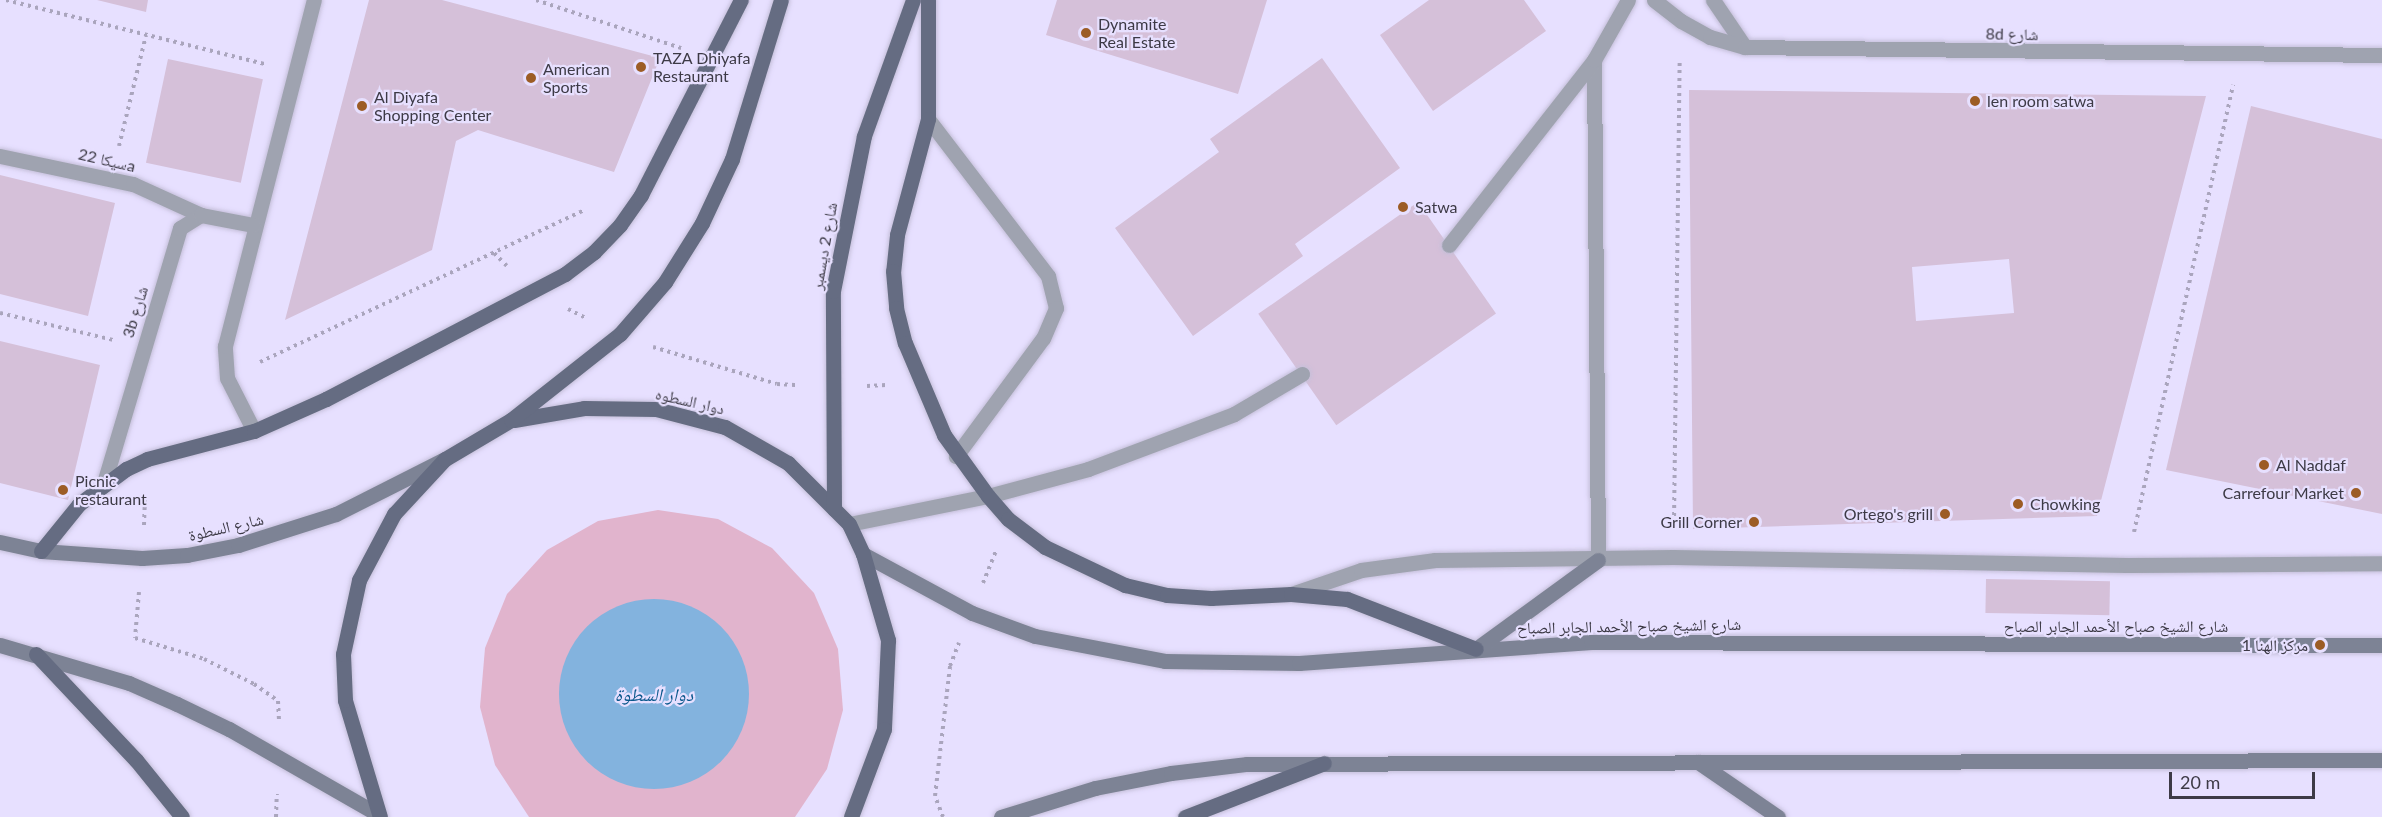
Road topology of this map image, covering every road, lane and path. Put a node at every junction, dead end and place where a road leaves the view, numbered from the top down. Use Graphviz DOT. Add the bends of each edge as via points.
graph roads {
  1 [pos="6,0"];
  2 [pos="314,0"];
  3 [pos="536,0"];
  4 [pos="741,0"];
  5 [pos="782,0"];
  6 [pos="913,0"];
  7 [pos="928,0"];
  8 [pos="1628,0"];
  9 [pos="1654,0"];
  10 [pos="1713,0"];
  11 [pos="1681,21"];
  12 [pos="146,35"];
  13 [pos="1745,47"];
  14 [pos="2240,55"];
  15 [pos="2382,55"];
  16 [pos="713,58"];
  17 [pos="1594,60"];
  18 [pos="295,71"];
  19 [pos="928,119"];
  20 [pos="0,156"];
  21 [pos="112,179"];
  22 [pos="594,206"];
  23 [pos="201,215"];
  24 [pos="253,225"];
  25 [pos="1449,245"];
  26 [pos="494,253"];
  27 [pos="533,291"];
  28 [pos="0,313"];
  29 [pos="620,334"];
  30 [pos="143,348"];
  31 [pos="1302,374"];
  32 [pos="919,377"];
  33 [pos="227,378"];
  34 [pos="832,386"];
  35 [pos="511,420"];
  36 [pos="254,431"];
  37 [pos="956,456"];
  38 [pos="147,459"];
  39 [pos="445,459"];
  40 [pos="104,483"];
  41 [pos="988,496"];
  42 [pos="834,509"];
  43 [pos="1008,519"];
  44 [pos="849,524"];
  45 [pos="0,542"];
  46 [pos="41,551"];
  47 [pos="863,554"];
  48 [pos="1673,557"];
  49 [pos="142,558"];
  50 [pos="1598,560"];
  51 [pos="2382,563"];
  52 [pos="2126,565"];
  53 [pos="1291,594"];
  54 [pos="972,613"];
  55 [pos="0,645"];
  56 [pos="2382,645"];
  57 [pos="1476,649"];
  58 [pos="36,654"];
  59 [pos="279,758"];
  60 [pos="2382,760"];
  61 [pos="1698,762"];
  62 [pos="1324,763"];
  63 [pos="379,816"];
  64 [pos="182,817"];
  65 [pos="276,817"];
  66 [pos="851,817"];
  67 [pos="943,817"];
  68 [pos="1001,817"];
  69 [pos="1185,817"];
  70 [pos="1778,817"];
  1 -- 12 [label="path"];
  2 -- 18 [label="street"];
  3 -- 16 [label="path"];
  4 -- 16 [label="main road"];
  5 -- 29 [label="main road" via="732,159 702,223 665,282"];
  6 -- 34 [label="main road, شارع 2 ديسمبر" via="864,136 832,291"];
  7 -- 19 [label="main road"];
  8 -- 17 [label="street"];
  9 -- 11 [label="street, 8d شارع"];
  10 -- 13 [label="street"];
  11 -- 13 [label="street, 8d شارع" via="1710,37"];
  11 -- 48 [label="path"];
  12 -- 18 [label="path"];
  12 -- 21 [label="path"];
  13 -- 14 [label="street, 8d شارع"];
  14 -- 15 [label="street, 8d شارع"];
  14 -- 52 [label="path"];
  16 -- 27 [label="main road" via="641,195 620,225 572,268"];
  17 -- 25 [label="street"];
  17 -- 50 [label="street"];
  18 -- 24 [label="street"];
  19 -- 32 [label="main road" via="897,235 893,271 901,326"];
  19 -- 37 [label="street" via="1048,276 1056,308 1043,338"];
  20 -- 21 [label="street, سيكا 22a"];
  21 -- 23 [label="street, سيكا 22a" via="157,192"];
  22 -- 26 [label="path"];
  23 -- 24 [label="street"];
  23 -- 30 [label="street, 3b شارع" via="180,228"];
  24 -- 33 [label="street" via="225,346"];
  26 -- 27 [label="path"];
  26 -- 33 [label="path"];
  27 -- 29 [label="path"];
  27 -- 36 [label="main road" via="326,399"];
  28 -- 30 [label="path"];
  29 -- 34 [label="path" via="668,353 777,384"];
  29 -- 35 [label="main road"];
  30 -- 40 [label="street, 3b شارع"];
  31 -- 41 [label="street" via="1234,414 1186,434 1088,469"];
  32 -- 34 [label="path" via="886,385"];
  32 -- 37 [label="main road"];
  33 -- 36 [label="street"];
  34 -- 42 [label="main road, شارع 2 ديسمبر"];
  35 -- 39 [label="main road"];
  35 -- 42 [label="main road, دوار السطوه" via="584,408 656,409 725,428 788,463"];
  36 -- 38 [label="main road"];
  37 -- 41 [label="main road"];
  38 -- 40 [label="main road"];
  38 -- 49 [label="path"];
  39 -- 49 [label="main road, شارع السطوة" via="336,513 287,531 187,555"];
  39 -- 63 [label="main road" via="394,514 359,580 343,654 345,700"];
  40 -- 46 [label="main road" via="79,504"];
  41 -- 43 [label="main road"];
  41 -- 44 [label="street"];
  42 -- 44 [label="main road, دوار السطوه"];
  43 -- 53 [label="main road" via="1045,547 1084,569 1125,585 1167,595 1211,598"];
  43 -- 54 [label="path"];
  44 -- 47 [label="main road"];
  45 -- 46 [label="main road, شارع السطوة"];
  46 -- 49 [label="main road, شارع السطوة"];
  47 -- 54 [label="main road, شارع الشيخ صباح الأحمد الجابر الصباح"];
  47 -- 66 [label="main road" via="888,640 884,729"];
  48 -- 50 [label="street"];
  48 -- 52 [label="street"];
  49 -- 59 [label="path" via="135,638 228,670 279,701"];
  50 -- 53 [label="street" via="1398,564 1362,570"];
  50 -- 57 [label="main road"];
  51 -- 52 [label="street"];
  53 -- 57 [label="main road" via="1347,599"];
  54 -- 57 [label="main road, شارع الشيخ صباح الأحمد الجابر الصباح" via="1035,636 1165,661 1299,663"];
  54 -- 67 [label="path" via="950,666 935,796"];
  55 -- 58 [label="main road"];
  56 -- 57 [label="main road, شارع الشيخ صباح الأحمد الجابر الصباح" via="1591,642"];
  58 -- 59 [label="main road" via="129,683 229,729"];
  58 -- 64 [label="main road" via="136,760"];
  59 -- 63 [label="main road"];
  59 -- 65 [label="path"];
  60 -- 61 [label="main road"];
  61 -- 62 [label="main road"];
  61 -- 70 [label="main road"];
  62 -- 68 [label="main road" via="1247,764 1171,773 1095,788"];
  62 -- 69 [label="main road"];
}
